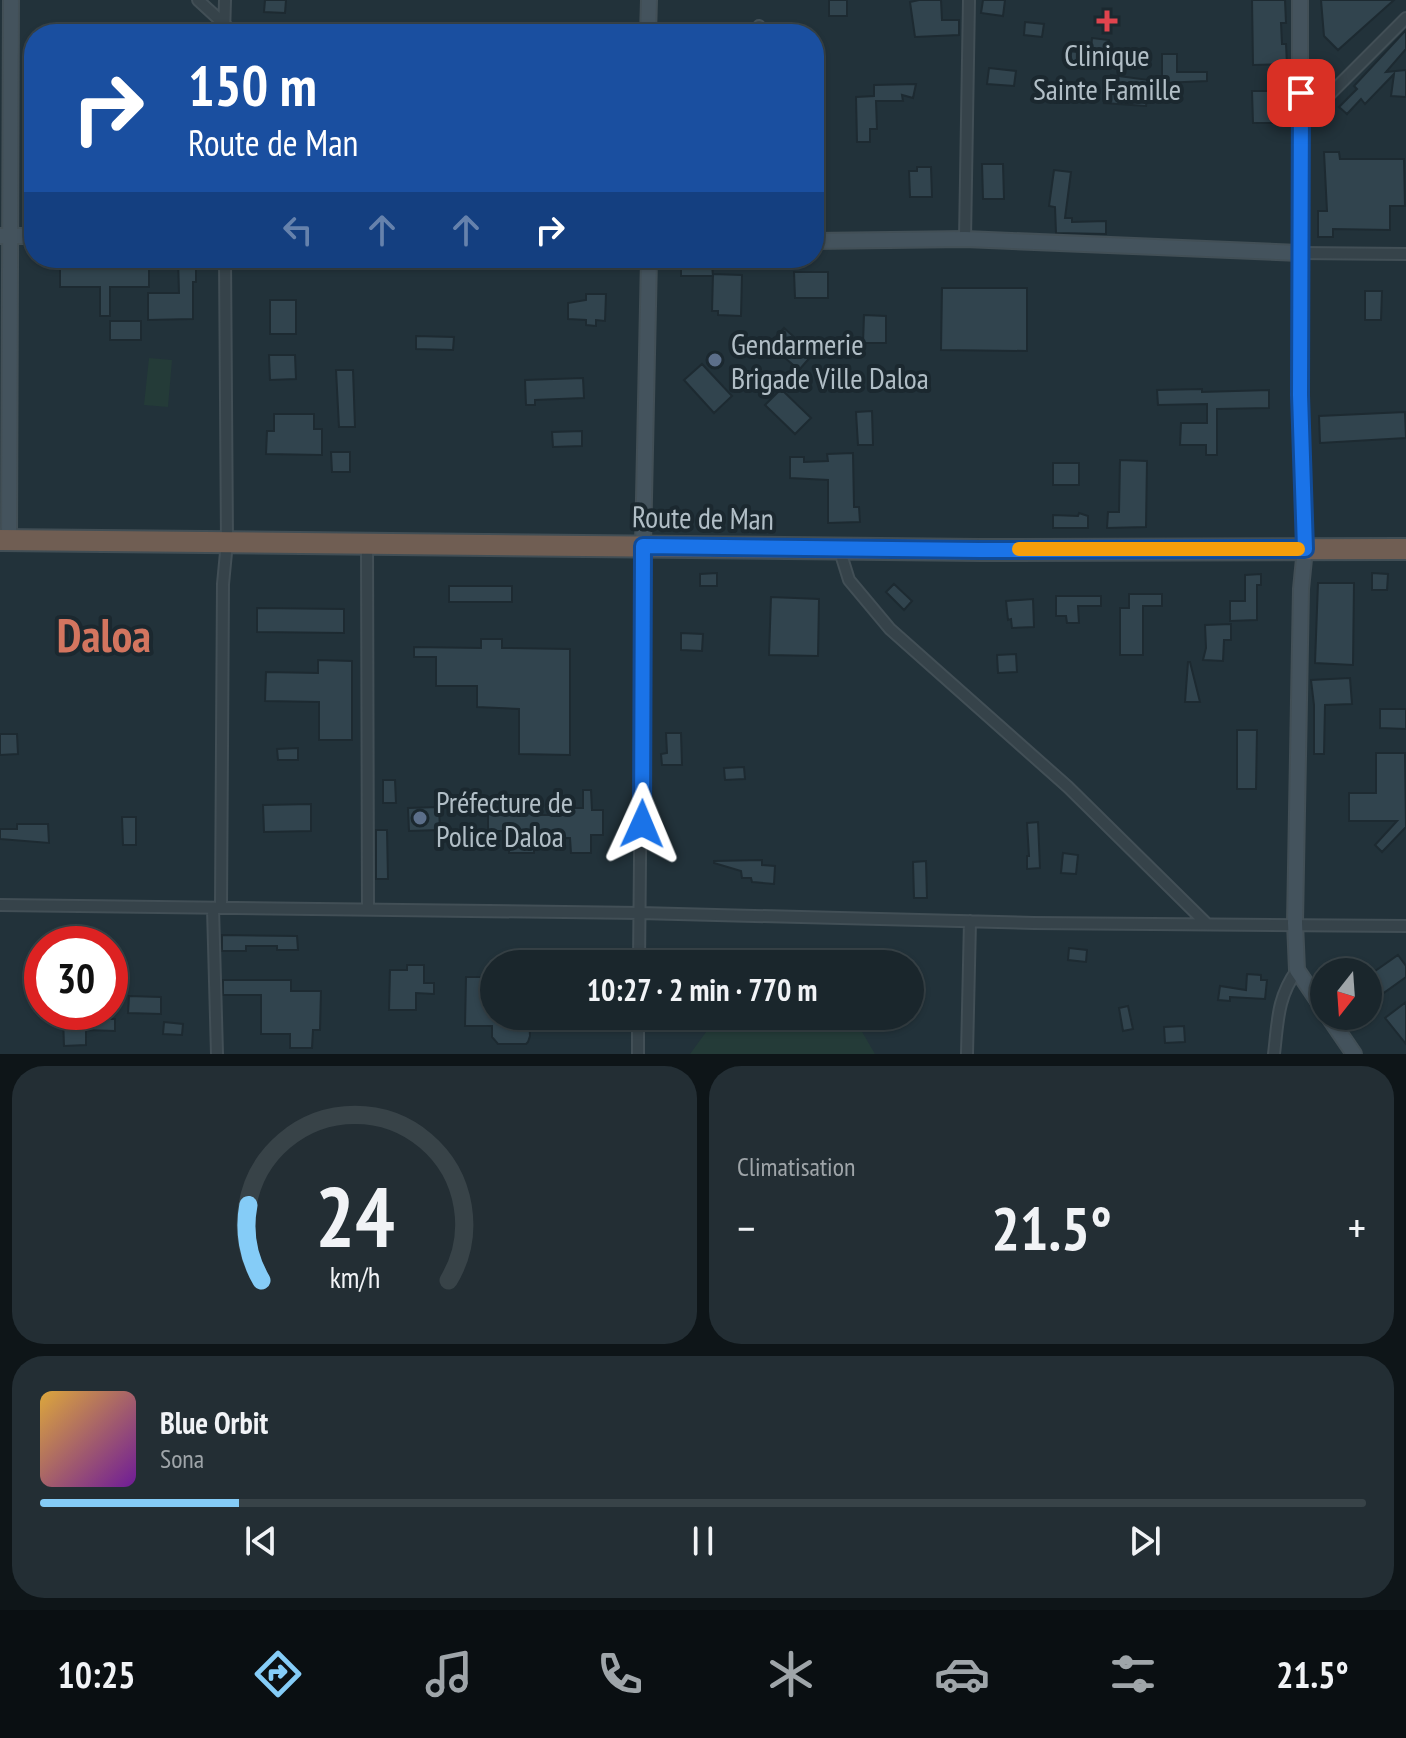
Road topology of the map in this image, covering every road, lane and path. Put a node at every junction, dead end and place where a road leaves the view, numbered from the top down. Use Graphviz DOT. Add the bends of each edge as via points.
graph roads {
  1 [pos="11,0"];
  2 [pos="198,0"];
  3 [pos="225,0"];
  4 [pos="649,0"];
  5 [pos="969,0"];
  6 [pos="1300,0"];
  7 [pos="1406,18"];
  8 [pos="220,24"];
  9 [pos="224,24"];
  10 [pos="648,24"];
  11 [pos="1301,123"];
  12 [pos="6,236"];
  13 [pos="965,239"];
  14 [pos="824,241"];
  15 [pos="1300,253"];
  16 [pos="1406,254"];
  17 [pos="225,268"];
  18 [pos="649,268"];
  19 [pos="5,540"];
  20 [pos="227,542"];
  21 [pos="367,543"];
  22 [pos="643,546"];
  23 [pos="839,548"];
  24 [pos="1305,549"];
  25 [pos="1406,549"];
  26 [pos="0,905"];
  27 [pos="217,908"];
  28 [pos="368,909"];
  29 [pos="640,913"];
  30 [pos="970,921"];
  31 [pos="1295,923"];
  32 [pos="1207,924"];
  33 [pos="1406,926"];
  34 [pos="639,950"];
  35 [pos="1297,970"];
  36 [pos="1310,989"];
  37 [pos="638,1030"];
  38 [pos="1338,1030"];
  39 [pos="217,1054"];
  40 [pos="638,1054"];
  41 [pos="967,1054"];
  42 [pos="1274,1054"];
  43 [pos="1354,1054"];
  1 -- 12 [label="street"];
  2 -- 8 [label="street"];
  3 -- 9 [label="street"];
  4 -- 10 [label="street"];
  5 -- 13 [label="street"];
  6 -- 11 [label="street"];
  7 -- 11 [label="street"];
  11 -- 15 [label="street"];
  12 -- 19 [label="street"];
  13 -- 14 [label="street"];
  13 -- 15 [label="street"];
  15 -- 16 [label="street"];
  15 -- 24 [label="street"];
  17 -- 20 [label="street"];
  18 -- 22 [label="street"];
  19 -- 20 [label="highway, Route de Man"];
  20 -- 21 [label="highway, Route de Man"];
  20 -- 27 [label="street"];
  21 -- 22 [label="highway, Route de Man"];
  21 -- 28 [label="street"];
  22 -- 23 [label="highway, Route de Man"];
  22 -- 29 [label="street"];
  23 -- 24 [label="highway, Route de Man"];
  23 -- 32 [label="street" via="849,580 890,629 1068,787"];
  24 -- 25 [label="highway, Route de Man"];
  24 -- 31 [label="street"];
  26 -- 27 [label="street"];
  27 -- 28 [label="street"];
  27 -- 39 [label="street"];
  28 -- 29 [label="street"];
  29 -- 30 [label="street"];
  29 -- 34 [label="street"];
  30 -- 32 [label="street"];
  30 -- 41 [label="street"];
  31 -- 32 [label="street"];
  31 -- 33 [label="street"];
  31 -- 35 [label="street"];
  35 -- 36 [label="street"];
  35 -- 42 [label="street" via="1284,988"];
  37 -- 40 [label="street"];
  38 -- 43 [label="street"];
}
